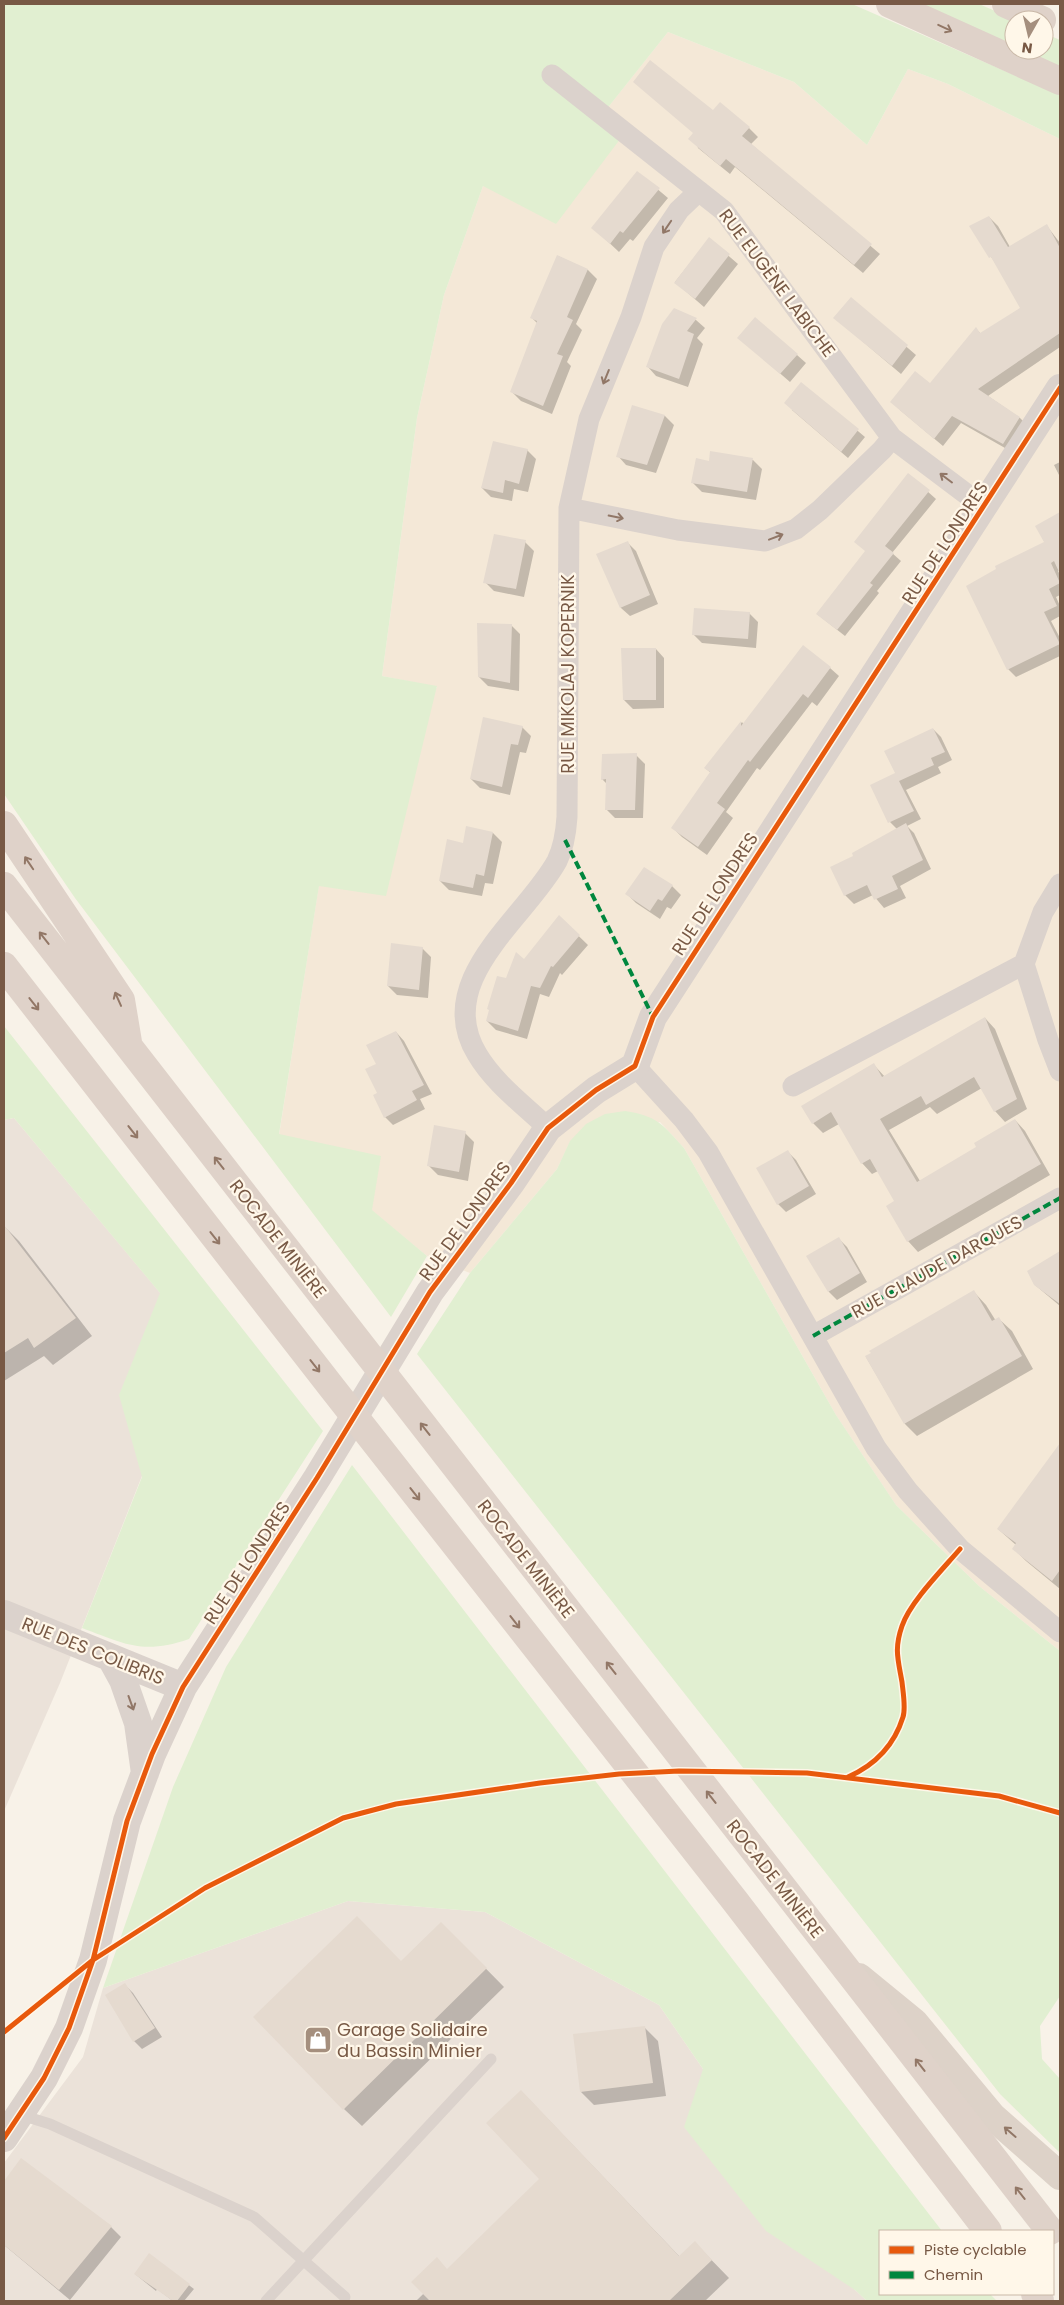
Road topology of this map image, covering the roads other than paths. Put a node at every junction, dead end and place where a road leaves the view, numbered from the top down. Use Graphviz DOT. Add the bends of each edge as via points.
graph roads {
  1 [pos="890,4"];
  2 [pos="1006,4"];
  3 [pos="1020,10"];
  4 [pos="552,74"];
  5 [pos="1060,81"];
  6 [pos="699,191"];
  7 [pos="1060,388"];
  8 [pos="892,438"];
  9 [pos="986,505"];
  10 [pos="569,508"];
  11 [pos="4,825"];
  12 [pos="1060,884"];
  13 [pos="4,886"];
  14 [pos="1024,964"];
  15 [pos="4,966"];
  16 [pos="128,1046"];
  17 [pos="635,1066"];
  18 [pos="1060,1071"];
  19 [pos="794,1086"];
  20 [pos="548,1128"];
  21 [pos="1060,1198"];
  22 [pos="813,1336"];
  23 [pos="4,1614"];
  24 [pos="1060,1632"];
  25 [pos="111,1658"];
  26 [pos="183,1687"];
  27 [pos="145,1774"];
  28 [pos="838,1959"];
  29 [pos="491,2059"];
  30 [pos="21,2115"];
  31 [pos="4,2138"];
  32 [pos="1060,2176"];
  33 [pos="987,2230"];
  34 [pos="1049,2230"];
  35 [pos="304,2261"];
  36 [pos="345,2297"];
  37 [pos="266,2301"];
  1 -- 5 [label="highway, one-way"];
  2 -- 3 [label="highway"];
  4 -- 6 [label="street, RUE EUGÈNE LABICHE"];
  6 -- 8 [label="street, RUE EUGÈNE LABICHE" via="724,210"];
  6 -- 10 [label="street, RUE MIKOLAJ KOPERNIK, one-way" via="679,210 654,247 631,317 589,419"];
  7 -- 9 [label="street, RUE DE LONDRES"];
  9 -- 8 [label="street, RUE EUGÈNE LABICHE, one-way" via="969,496"];
  10 -- 8 [label="street, one-way" via="678,530 765,541 796,529 820,510"];
  9 -- 17 [label="street, RUE DE LONDRES" via="653,1017"];
  10 -- 20 [label="street, RUE MIKOLAJ KOPERNIK" via="568,817 565,840 542,885 479,964 466,1008 468,1030 476,1053 490,1072"];
  16 -- 11 [label="highway, one-way" via="120,1000"];
  12 -- 14 [label="street" via="1043,912"];
  16 -- 13 [label="highway, ROCADE MINIÈRE, one-way"];
  14 -- 18 [label="street"];
  14 -- 19 [label="street"];
  15 -- 33 [label="highway, one-way" via="735,1901"];
  28 -- 16 [label="highway, ROCADE MINIÈRE, one-way"];
  17 -- 20 [label="street, RUE DE LONDRES" via="596,1090"];
  17 -- 22 [label="street" via="708,1152"];
  20 -- 26 [label="street, RUE DE LONDRES" via="430,1292 317,1478"];
  21 -- 22 [label="street, RUE CLAUDE DARQUES"];
  22 -- 24 [label="street" via="876,1448 908,1491 960,1549"];
  23 -- 25 [label="street, RUE DES COLIBRIS"];
  25 -- 26 [label="street, RUE DES COLIBRIS"];
  25 -- 27 [label="street, one-way" via="138,1723"];
  26 -- 27 [label="street, RUE DE LONDRES"];
  27 -- 30 [label="street, RUE DE LONDRES" via="127,1821 93,1960 78,2005 44,2078"];
  32 -- 28 [label="highway, one-way" via="992,2116 914,2022"];
  34 -- 28 [label="highway, ROCADE MINIÈRE, one-way"];
  29 -- 35 [label="lane"];
  30 -- 31 [label="street, RUE DE LONDRES"];
  30 -- 35 [label="lane" via="50,2124 254,2217"];
  35 -- 36 [label="lane"];
  35 -- 37 [label="lane"];
}
